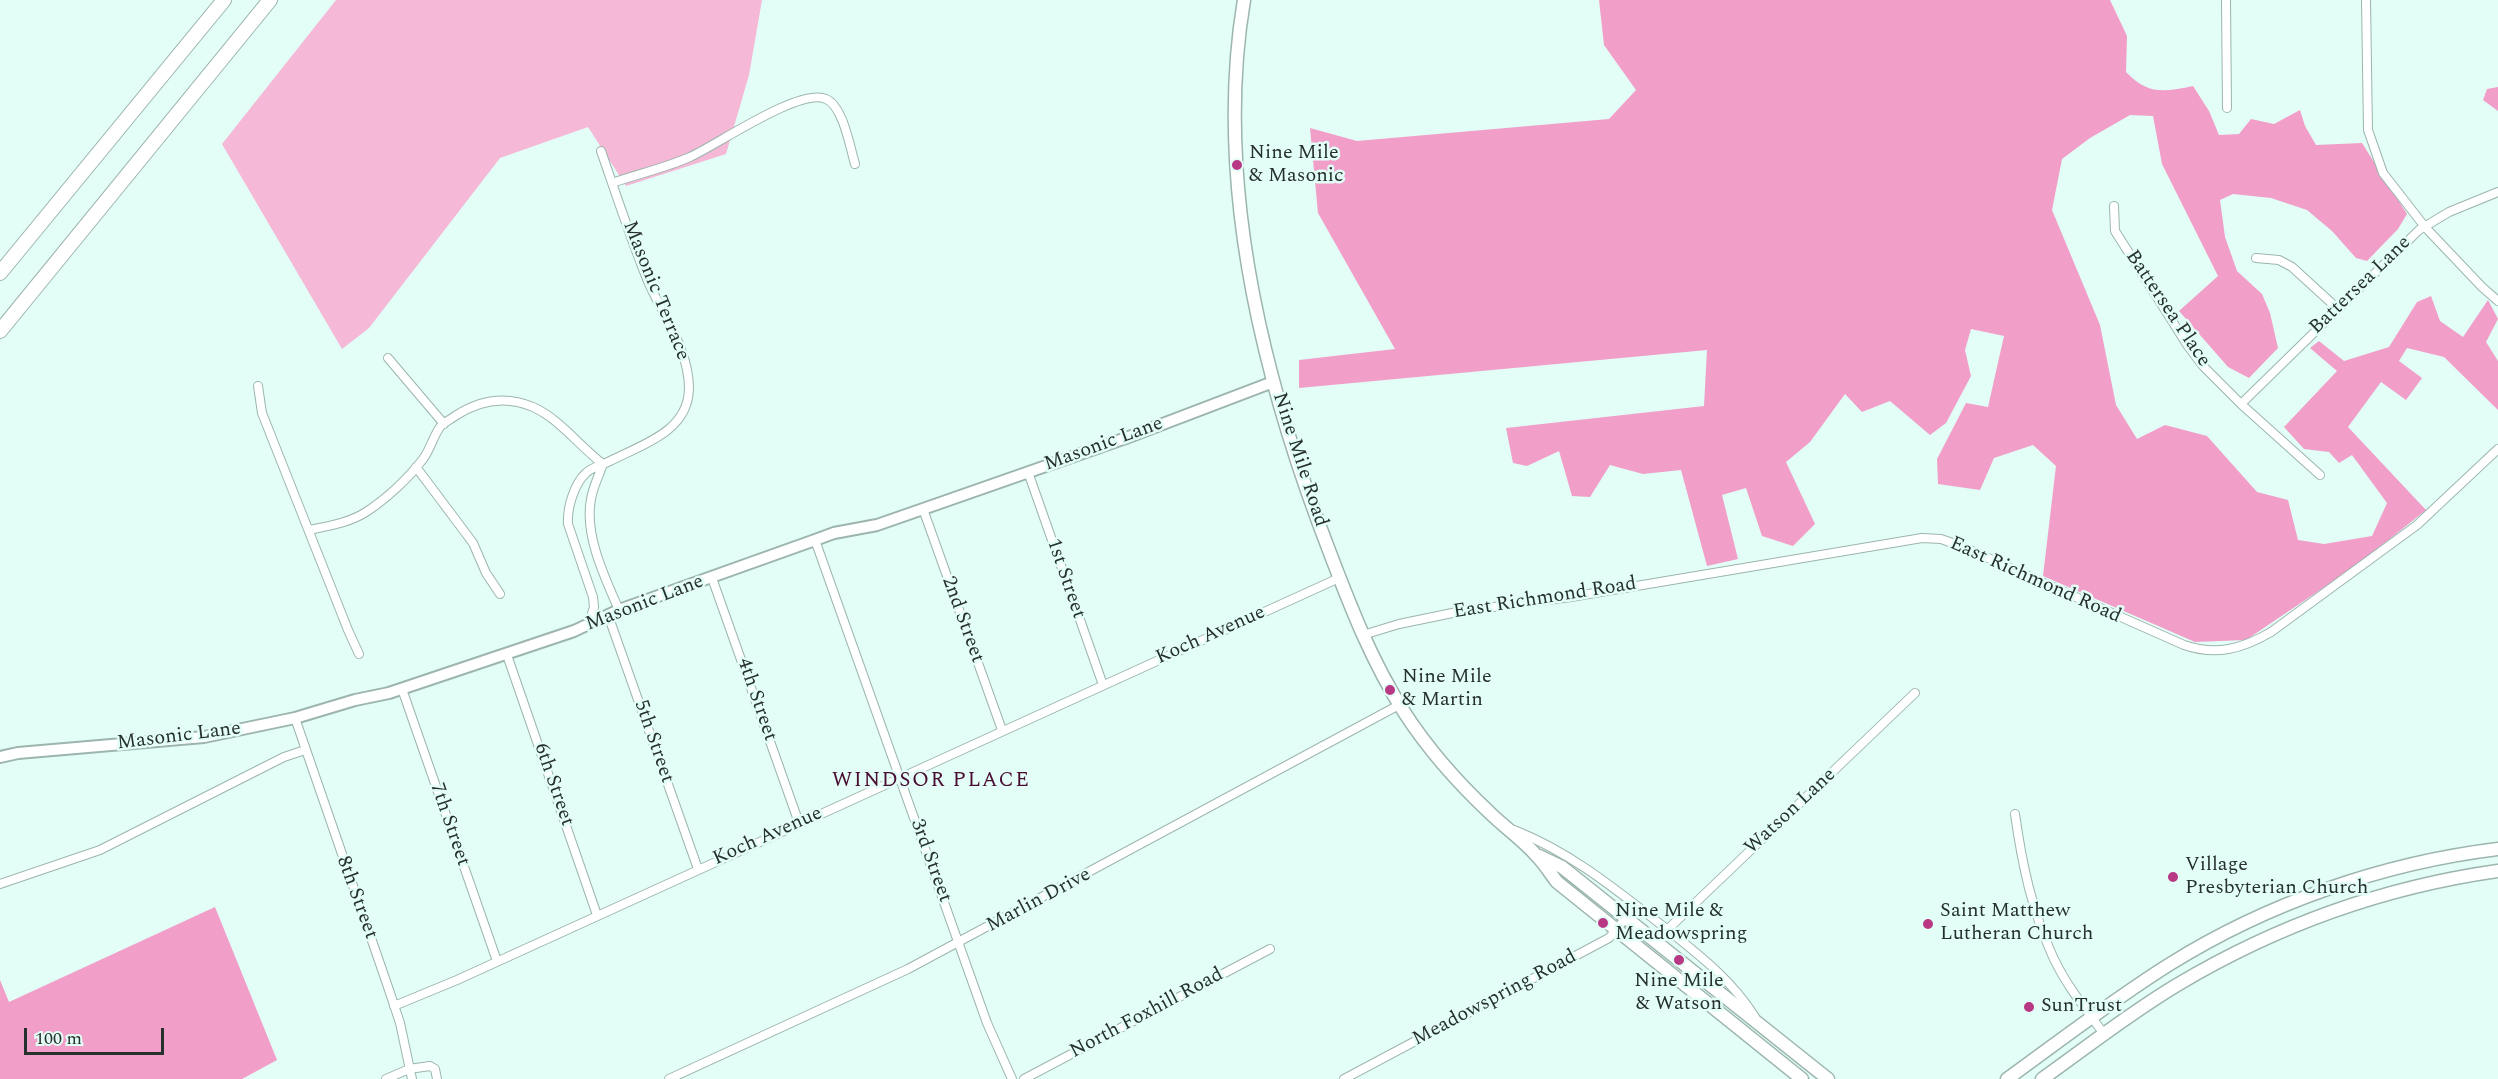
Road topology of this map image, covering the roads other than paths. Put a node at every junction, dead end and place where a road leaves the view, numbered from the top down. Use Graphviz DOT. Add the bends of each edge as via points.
graph roads {
  1 [pos="224,0"];
  2 [pos="270,0"];
  3 [pos="1244,0"];
  4 [pos="2226,0"];
  5 [pos="2366,0"];
  6 [pos="2228,108"];
  7 [pos="601,151"];
  8 [pos="855,164"];
  9 [pos="612,183"];
  10 [pos="2498,192"];
  11 [pos="2114,206"];
  12 [pos="2425,227"];
  13 [pos="2256,258"];
  14 [pos="0,273"];
  15 [pos="2498,301"];
  16 [pos="2338,309"];
  17 [pos="0,332"];
  18 [pos="388,358"];
  19 [pos="1273,382"];
  20 [pos="258,386"];
  21 [pos="2241,405"];
  22 [pos="444,424"];
  23 [pos="2498,448"];
  24 [pos="603,464"];
  25 [pos="416,467"];
  26 [pos="1028,472"];
  27 [pos="2320,475"];
  28 [pos="923,509"];
  29 [pos="309,530"];
  30 [pos="815,540"];
  31 [pos="712,578"];
  32 [pos="1339,578"];
  33 [pos="500,594"];
  34 [pos="619,610"];
  35 [pos="608,615"];
  36 [pos="590,624"];
  37 [pos="1363,635"];
  38 [pos="359,654"];
  39 [pos="507,655"];
  40 [pos="1103,685"];
  41 [pos="402,689"];
  42 [pos="1915,693"];
  43 [pos="1399,705"];
  44 [pos="295,718"];
  45 [pos="1002,730"];
  46 [pos="305,750"];
  47 [pos="0,757"];
  48 [pos="899,777"];
  49 [pos="2015,814"];
  50 [pos="799,823"];
  51 [pos="1503,826"];
  52 [pos="2498,849"];
  53 [pos="1536,854"];
  54 [pos="698,869"];
  55 [pos="2498,871"];
  56 [pos="0,884"];
  57 [pos="1636,906"];
  58 [pos="597,915"];
  59 [pos="1626,919"];
  60 [pos="1667,930"];
  61 [pos="1616,932"];
  62 [pos="959,943"];
  63 [pos="1270,950"];
  64 [pos="497,961"];
  65 [pos="394,1006"];
  66 [pos="2092,1018"];
  67 [pos="1761,1026"];
  68 [pos="2105,1035"];
  69 [pos="410,1069"];
  70 [pos="386,1079"];
  71 [pos="412,1079"];
  72 [pos="437,1079"];
  73 [pos="669,1079"];
  74 [pos="1011,1079"];
  75 [pos="1024,1079"];
  76 [pos="1344,1079"];
  77 [pos="1802,1079"];
  78 [pos="1828,1079"];
  79 [pos="2007,1079"];
  80 [pos="2042,1079"];
  1 -- 14 [label="highway"];
  2 -- 17 [label="highway"];
  3 -- 19 [label="main road, Nine Mile Road" via="1237,68 1237,165 1252,282"];
  4 -- 6 [label="street"];
  5 -- 12 [label="street" via="2368,130 2383,173"];
  7 -- 9 [label="street, Masonic Terrace"];
  8 -- 9 [label="street" via="836,107 826,98 815,97 769,114 690,157"];
  9 -- 24 [label="street, Masonic Terrace" via="647,279 680,346 689,390 683,412 667,432"];
  10 -- 12 [label="street, Battersea Lane" via="2449,212"];
  11 -- 21 [label="street, Battersea Place" via="2115,231 2188,346"];
  12 -- 15 [label="street"];
  12 -- 16 [label="street, Battersea Lane"];
  13 -- 16 [label="street" via="2278,260 2292,267"];
  16 -- 21 [label="street, Battersea Lane"];
  18 -- 22 [label="street"];
  19 -- 26 [label="main road, Masonic Lane"];
  19 -- 32 [label="main road, Nine Mile Road" via="1313,513"];
  20 -- 29 [label="street" via="262,413"];
  21 -- 27 [label="street, Battersea Place"];
  22 -- 24 [label="street" via="470,406 488,401 524,404 557,422"];
  22 -- 25 [label="street"];
  23 -- 37 [label="street, East Richmond Road" via="2403,536 2271,632 2234,649 2208,651 2184,645 1961,546 1922,538 1571,597 1462,611"];
  24 -- 34 [label="street" via="592,493 590,518 596,548"];
  24 -- 36 [label="street, Masonic Terrace" via="583,476 568,517 593,597"];
  25 -- 29 [label="street" via="366,512 349,521"];
  25 -- 33 [label="street" via="472,543"];
  26 -- 28 [label="main road, Masonic Lane"];
  26 -- 40 [label="street, 1st Street"];
  28 -- 30 [label="main road, Masonic Lane"];
  28 -- 45 [label="street, 2nd Street"];
  29 -- 38 [label="street"];
  30 -- 31 [label="main road, Masonic Lane"];
  30 -- 48 [label="street, 3rd Street"];
  31 -- 34 [label="main road, Masonic Lane"];
  31 -- 50 [label="street, 4th Street"];
  32 -- 37 [label="main road, Nine Mile Road"];
  32 -- 40 [label="street, Koch Avenue"];
  34 -- 35 [label="main road, Masonic Lane"];
  35 -- 36 [label="main road, Masonic Lane"];
  35 -- 54 [label="street, 5th Street"];
  36 -- 39 [label="main road, Masonic Lane"];
  37 -- 43 [label="main road, Nine Mile Road"];
  39 -- 41 [label="main road, Masonic Lane"];
  39 -- 58 [label="street, 6th Street"];
  40 -- 45 [label="street, Koch Avenue"];
  41 -- 44 [label="main road, Masonic Lane"];
  41 -- 64 [label="street, 7th Street"];
  42 -- 60 [label="street, Watson Lane"];
  43 -- 51 [label="main road, Nine Mile Road" via="1448,771"];
  43 -- 62 [label="street, Marlin Drive"];
  44 -- 46 [label="street, 8th Street"];
  44 -- 47 [label="main road, Masonic Lane" via="204,737"];
  45 -- 48 [label="street, Koch Avenue"];
  46 -- 56 [label="street" via="100,850"];
  46 -- 65 [label="street, 8th Street"];
  48 -- 50 [label="street, Koch Avenue"];
  48 -- 62 [label="street, 3rd Street"];
  49 -- 66 [label="street" via="2024,873 2035,911 2054,959"];
  50 -- 54 [label="street, Koch Avenue"];
  51 -- 53 [label="main road, Nine Mile Road"];
  51 -- 57 [label="street" via="1560,850"];
  52 -- 66 [label="main road" via="2394,869 2291,902 2198,947"];
  53 -- 59 [label="main road, Nine Mile Road" via="1562,867"];
  53 -- 61 [label="main road, Nine Mile Road" via="1557,882"];
  54 -- 58 [label="street, Koch Avenue"];
  55 -- 68 [label="main road" via="2410,887 2288,928 2184,981"];
  57 -- 59 [label="street, Meadowspring Road"];
  57 -- 60 [label="street"];
  58 -- 64 [label="street, Koch Avenue"];
  59 -- 61 [label="street, Meadowspring Road"];
  59 -- 67 [label="main road, Nine Mile Road"];
  60 -- 67 [label="street" via="1730,984"];
  61 -- 76 [label="street, Meadowspring Road"];
  61 -- 77 [label="main road, Nine Mile Road"];
  62 -- 73 [label="street, Marlin Drive"];
  62 -- 74 [label="street, 3rd Street"];
  63 -- 75 [label="street, North Foxhill Road"];
  64 -- 65 [label="street, Koch Avenue"];
  65 -- 69 [label="street, 8th Street"];
  66 -- 68 [label="street"];
  66 -- 79 [label="main road"];
  67 -- 78 [label="main road, Nine Mile Road"];
  68 -- 80 [label="main road"];
  69 -- 70 [label="street"];
  69 -- 71 [label="street, 8th Street"];
  69 -- 72 [label="street" via="434,1067"];
}
